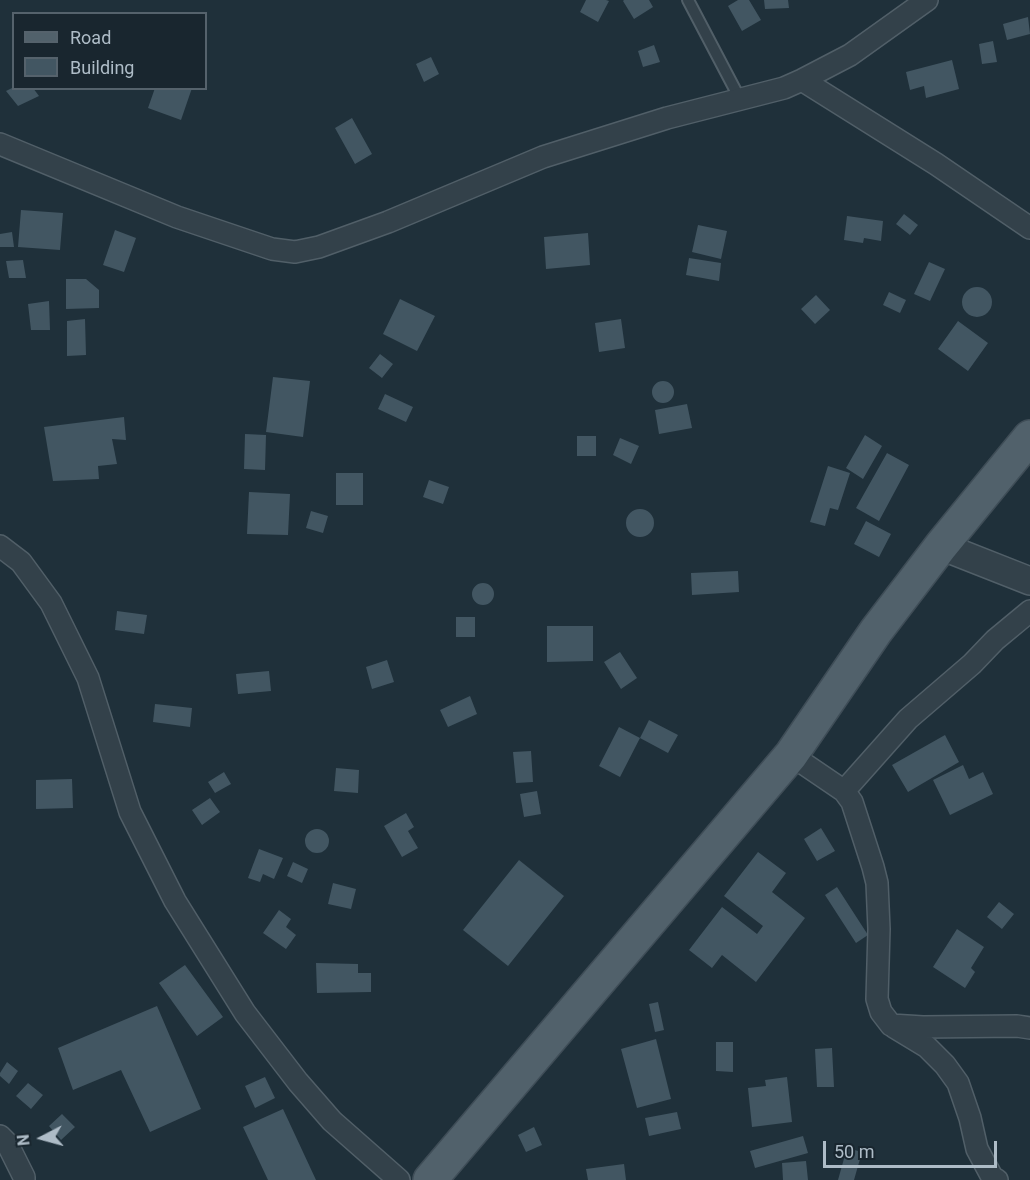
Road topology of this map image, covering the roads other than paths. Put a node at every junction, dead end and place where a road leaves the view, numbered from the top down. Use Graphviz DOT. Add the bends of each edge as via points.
graph roads {
  1 [pos="688,0"];
  2 [pos="927,0"];
  3 [pos="802,80"];
  4 [pos="740,99"];
  5 [pos="0,144"];
  6 [pos="1030,228"];
  7 [pos="1030,436"];
  8 [pos="0,546"];
  9 [pos="941,546"];
  10 [pos="1030,581"];
  11 [pos="1030,611"];
  12 [pos="791,755"];
  13 [pos="844,791"];
  14 [pos="891,1025"];
  15 [pos="1030,1028"];
  16 [pos="0,1136"];
  17 [pos="994,1179"];
  18 [pos="24,1180"];
  19 [pos="399,1180"];
  20 [pos="430,1180"];
  1 -- 4 [label="lane"];
  2 -- 3 [label="street" via="850,55"];
  3 -- 4 [label="street"];
  3 -- 6 [label="street"];
  4 -- 5 [label="street" via="543,157 388,222 295,252 272,249 177,217"];
  7 -- 9 [label="main road"];
  8 -- 19 [label="street" via="21,562 51,603 88,678 130,812 175,901 245,1013 332,1121"];
  9 -- 10 [label="street"];
  9 -- 12 [label="main road" via="876,631"];
  11 -- 13 [label="street" via="908,719"];
  12 -- 13 [label="street"];
  12 -- 20 [label="main road"];
  13 -- 14 [label="street" via="852,802 877,883 877,999"];
  14 -- 15 [label="street"];
  14 -- 17 [label="street" via="927,1047 958,1083 977,1149"];
  16 -- 18 [label="street"];
}
